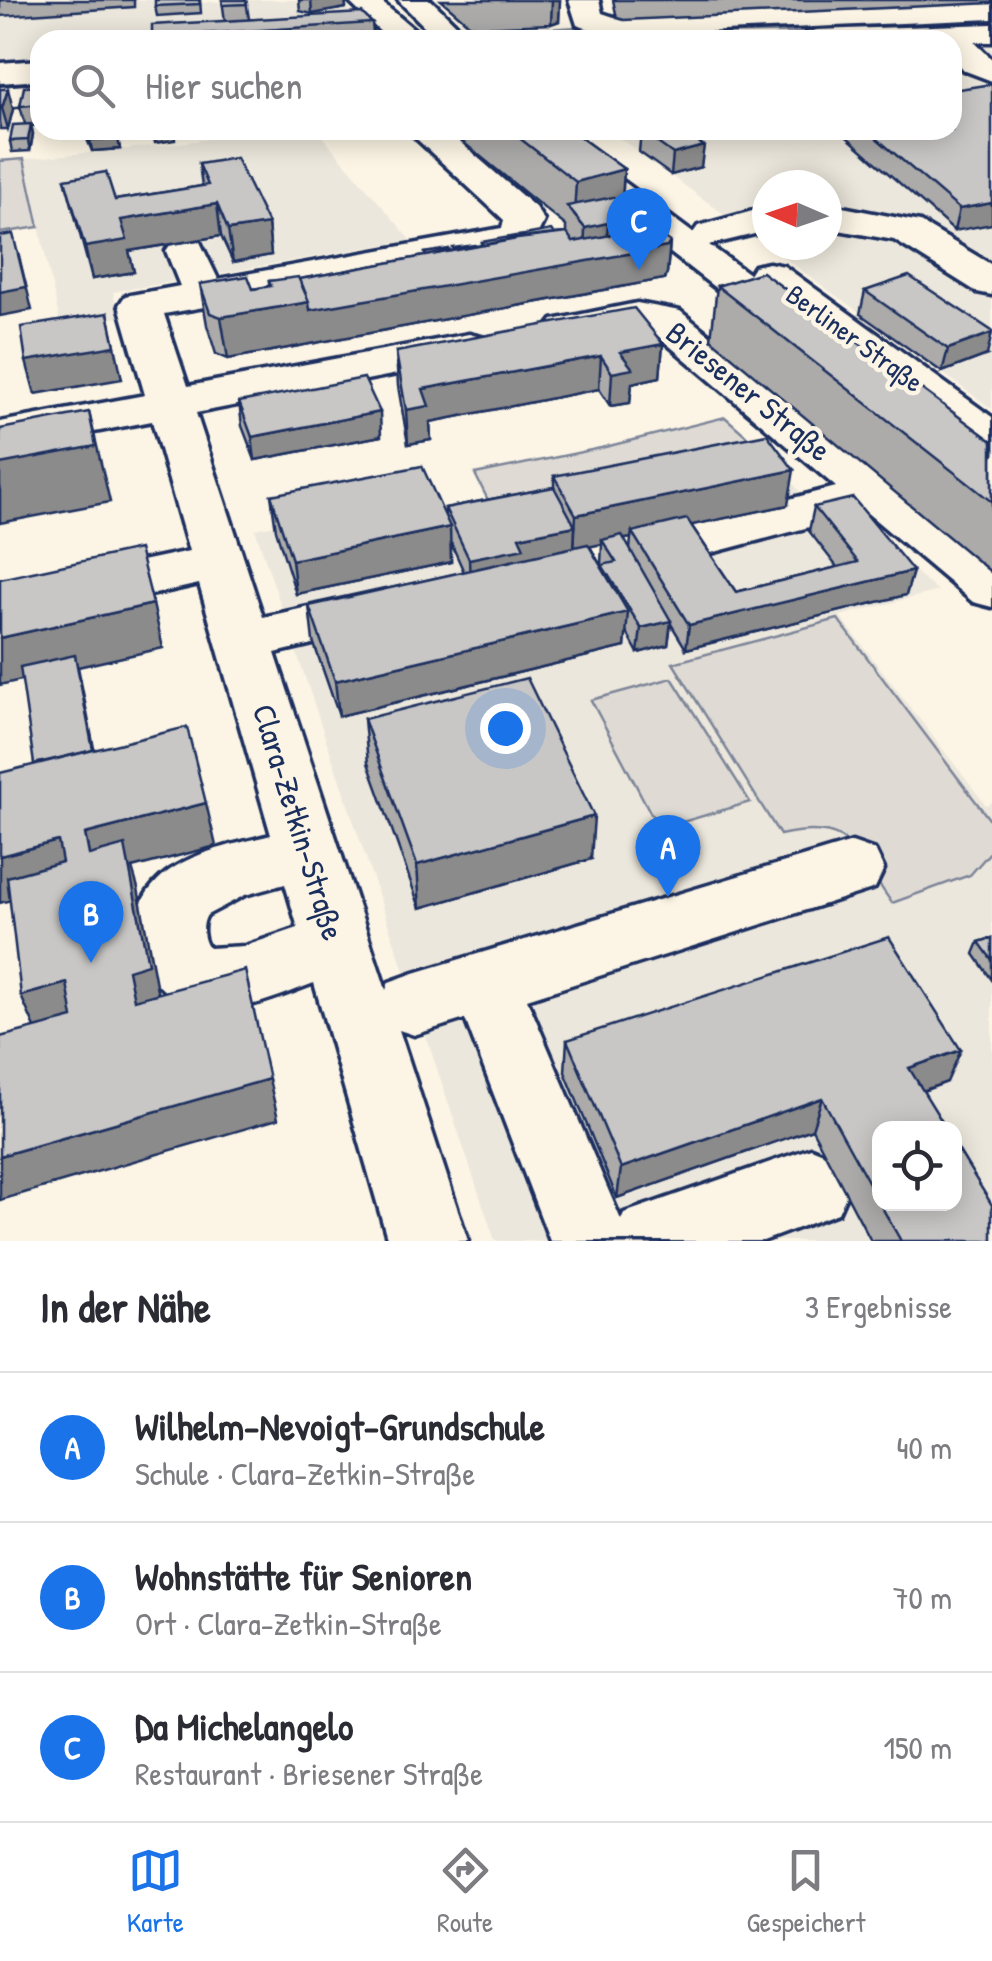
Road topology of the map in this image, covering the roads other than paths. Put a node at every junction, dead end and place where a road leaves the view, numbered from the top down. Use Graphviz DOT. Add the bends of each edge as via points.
graph roads {
  1 [pos="362,0"];
  2 [pos="383,0"];
  3 [pos="393,0"];
  4 [pos="413,0"];
  5 [pos="992,10"];
  6 [pos="591,12"];
  7 [pos="870,27"];
  8 [pos="395,30"];
  9 [pos="417,30"];
  10 [pos="427,30"];
  11 [pos="445,30"];
  12 [pos="858,30"];
  13 [pos="900,30"];
  14 [pos="992,33"];
  15 [pos="962,34"];
  16 [pos="962,46"];
  17 [pos="986,65"];
  18 [pos="30,71"];
  19 [pos="0,73"];
  20 [pos="30,95"];
  21 [pos="0,97"];
  22 [pos="437,140"];
  23 [pos="545,140"];
  24 [pos="559,140"];
  25 [pos="572,140"];
  26 [pos="586,140"];
  27 [pos="842,218"];
  28 [pos="752,223"];
  29 [pos="712,234"];
  30 [pos="924,241"];
  31 [pos="992,246"];
  32 [pos="186,251"];
  33 [pos="992,283"];
  34 [pos="204,294"];
  35 [pos="168,404"];
  36 [pos="0,436"];
  37 [pos="992,439"];
  38 [pos="821,449"];
  39 [pos="992,454"];
  40 [pos="775,462"];
  41 [pos="992,468"];
  42 [pos="992,478"];
  43 [pos="871,490"];
  44 [pos="218,562"];
  45 [pos="484,586"];
  46 [pos="992,589"];
  47 [pos="425,600"];
  48 [pos="0,610"];
  49 [pos="242,641"];
  50 [pos="308,852"];
  51 [pos="852,870"];
  52 [pos="336,944"];
  53 [pos="485,981"];
  54 [pos="414,1004"];
  55 [pos="810,1186"];
  56 [pos="428,1241"];
  57 [pos="590,1241"];
  58 [pos="652,1241"];
  1 -- 8 [label="street"];
  2 -- 9 [label="street"];
  3 -- 10 [label="street"];
  4 -- 11 [label="street"];
  5 -- 7 [label="street"];
  6 -- 7 [label="street" via="628,27"];
  7 -- 12 [label="street"];
  7 -- 13 [label="street"];
  14 -- 15 [label="street"];
  16 -- 17 [label="street"];
  18 -- 19 [label="street"];
  20 -- 21 [label="street"];
  22 -- 34 [label="street" via="521,215 518,235 503,244"];
  23 -- 42 [label="street, Berliner Straße"];
  24 -- 41 [label="street"];
  25 -- 39 [label="street"];
  26 -- 29 [label="street, Berliner Straße"];
  27 -- 30 [label="street" via="881,223"];
  28 -- 29 [label="street"];
  29 -- 37 [label="street, Berliner Straße"];
  30 -- 31 [label="street"];
  30 -- 33 [label="street"];
  32 -- 34 [label="street"];
  34 -- 35 [label="street" via="140,305"];
  35 -- 36 [label="street, Briesener Straße"];
  35 -- 38 [label="street, Briesener Straße" via="637,316 665,320"];
  35 -- 44 [label="street, Clara-Zetkin-Straße"];
  38 -- 40 [label="street"];
  38 -- 43 [label="street, Briesener Straße"];
  43 -- 45 [label="street" via="798,516 711,536 689,534"];
  43 -- 46 [label="street, Briesener Straße"];
  44 -- 48 [label="street"];
  44 -- 49 [label="street, Clara-Zetkin-Straße"];
  47 -- 49 [label="street"];
  49 -- 50 [label="street, Clara-Zetkin-Straße"];
  50 -- 52 [label="street, Clara-Zetkin-Straße"];
  50 -- 52 [label="street" via="210,880 180,899 170,943 194,976 234,978"];
  51 -- 53 [label="street"];
  52 -- 56 [label="street, Clara-Zetkin-Straße"];
  53 -- 54 [label="street"];
  53 -- 57 [label="street"];
  55 -- 58 [label="street"];
}
